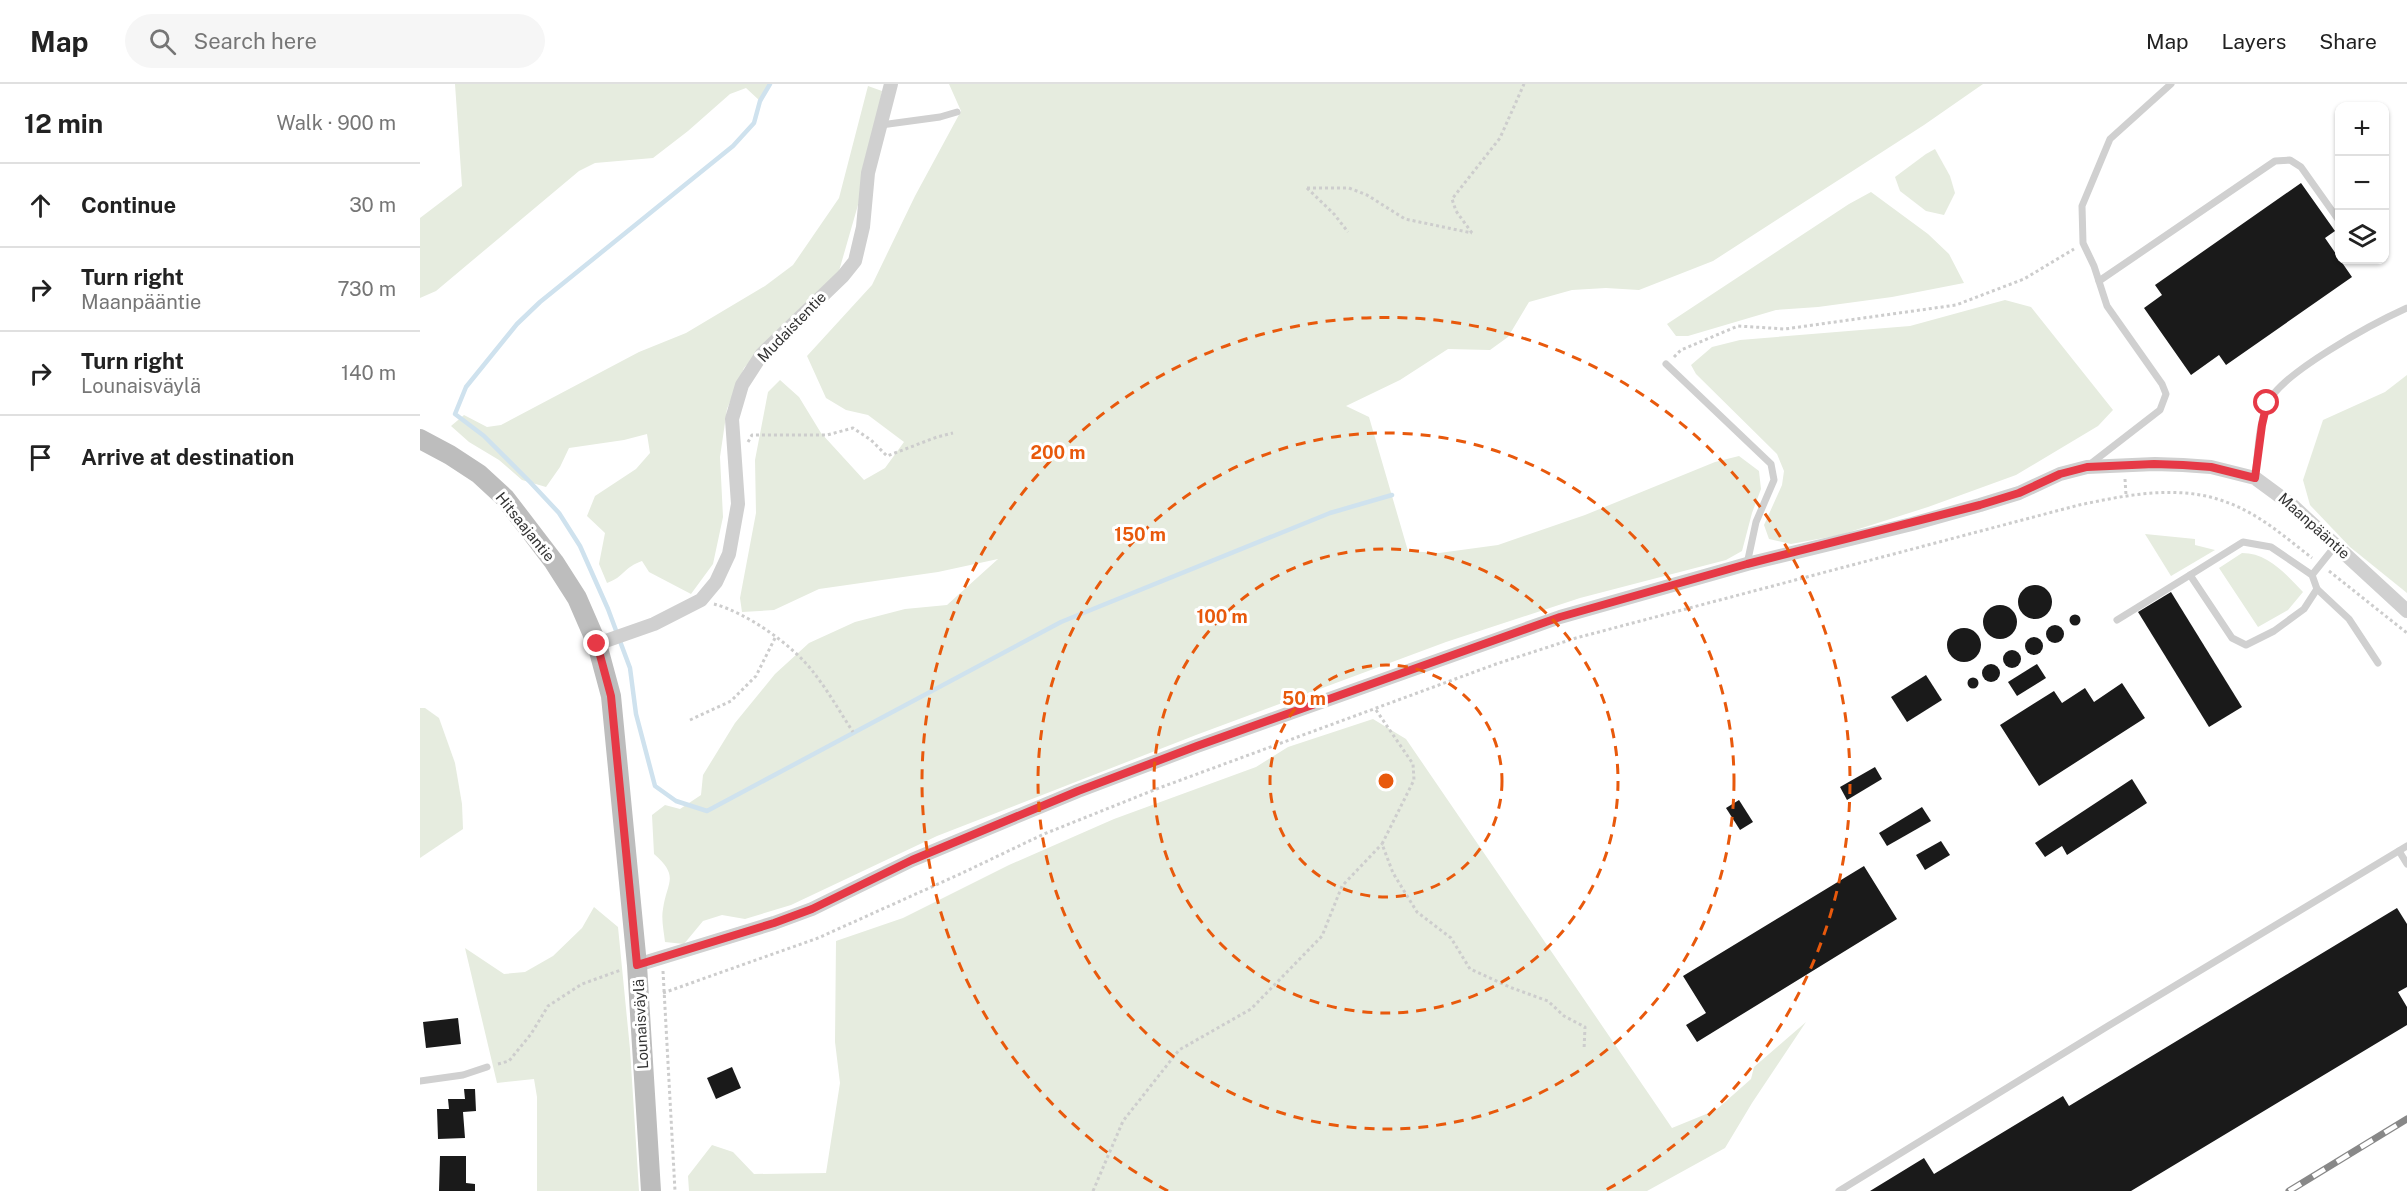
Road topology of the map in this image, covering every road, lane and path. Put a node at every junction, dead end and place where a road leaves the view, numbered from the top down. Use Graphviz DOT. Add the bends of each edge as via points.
graph roads {
  1 [pos="891,84"];
  2 [pos="1524,84"];
  3 [pos="2172,84"];
  4 [pos="957,112"];
  5 [pos="881,125"];
  6 [pos="2335,215"];
  7 [pos="1348,232"];
  8 [pos="2083,243"];
  9 [pos="2099,281"];
  10 [pos="2407,308"];
  11 [pos="1666,364"];
  12 [pos="953,433"];
  13 [pos="420,439"];
  14 [pos="736,462"];
  15 [pos="2087,467"];
  16 [pos="2255,478"];
  17 [pos="2336,545"];
  18 [pos="1747,564"];
  19 [pos="2320,565"];
  20 [pos="2312,575"];
  21 [pos="2190,576"];
  22 [pos="2317,589"];
  23 [pos="701,600"];
  24 [pos="2407,611"];
  25 [pos="2117,620"];
  26 [pos="2407,633"];
  27 [pos="775,638"];
  28 [pos="597,644"];
  29 [pos="2378,663"];
  30 [pos="1376,710"];
  31 [pos="690,720"];
  32 [pos="853,732"];
  33 [pos="1382,844"];
  34 [pos="2407,846"];
  35 [pos="2399,851"];
  36 [pos="2407,864"];
  37 [pos="662,958"];
  38 [pos="637,965"];
  39 [pos="663,993"];
  40 [pos="1584,1050"];
  41 [pos="487,1067"];
  42 [pos="420,1082"];
  43 [pos="651,1191"];
  44 [pos="675,1191"];
  45 [pos="1093,1191"];
  46 [pos="1839,1191"];
  1 -- 5 [label="street, Mudaistentie"];
  2 -- 7 [label="path" via="1500,138 1452,200 1472,232 1405,219 1349,188 1306,188"];
  3 -- 8 [label="lane" via="2110,139 2082,206"];
  4 -- 5 [label="lane"];
  5 -- 14 [label="street, Mudaistentie" via="868,174 855,261 762,354 742,385 732,419"];
  6 -- 9 [label="lane" via="2301,167 2290,160 2275,161"];
  8 -- 9 [label="lane"];
  8 -- 11 [label="path" via="2024,279 1956,306 1785,329 1737,326 1681,350"];
  9 -- 15 [label="lane" via="2107,306 2166,394 2160,410"];
  10 -- 16 [label="lane" via="2337,346 2278,387 2264,414"];
  11 -- 18 [label="lane" via="1771,464 1774,480 1756,522"];
  12 -- 14 [label="path" via="887,456 853,428 827,435 752,435"];
  13 -- 28 [label="street, Hitsaajantie" via="479,474 505,498 560,571"];
  14 -- 23 [label="street, Mudaistentie" via="738,504 729,554 716,582"];
  15 -- 16 [label="street, Maanpääntie" via="2183,465 2219,468"];
  15 -- 18 [label="street, Maanpääntie" via="1980,505"];
  16 -- 17 [label="street, Maanpääntie"];
  17 -- 19 [label="lane"];
  17 -- 24 [label="street, Maanpääntie"];
  18 -- 37 [label="street, Maanpääntie" via="1560,617 1197,746 912,860 812,909"];
  19 -- 20 [label="lane"];
  19 -- 26 [label="path"];
  19 -- 30 [label="path" via="2256,517 2228,502 2174,492 2126,495 1576,638"];
  20 -- 21 [label="lane" via="2271,548 2244,542"];
  20 -- 22 [label="lane"];
  21 -- 22 [label="lane" via="2232,638 2246,645 2304,609"];
  21 -- 25 [label="lane"];
  22 -- 29 [label="lane" via="2349,619"];
  23 -- 27 [label="path" via="721,606"];
  23 -- 28 [label="street, Mudaistentie" via="654,624"];
  27 -- 31 [label="path" via="756,676 731,700"];
  27 -- 32 [label="path" via="813,671"];
  28 -- 38 [label="street, Lounaisväylä" via="611,696"];
  30 -- 33 [label="path" via="1413,764 1414,780"];
  30 -- 39 [label="path" via="1159,788 1044,834 818,938"];
  33 -- 40 [label="path" via="1393,873 1417,912 1451,938 1470,969 1548,1001 1564,1016 1585,1027"];
  33 -- 45 [label="path" via="1342,886 1322,936 1251,1009 1179,1050 1123,1121"];
  34 -- 35 [label="lane"];
  35 -- 36 [label="lane"];
  35 -- 46 [label="lane"];
  37 -- 38 [label="street, Maanpääntie"];
  37 -- 39 [label="path"];
  38 -- 41 [label="path" via="582,984 548,1006 509,1061"];
  38 -- 43 [label="street, Lounaisväylä"];
  39 -- 44 [label="path"];
  41 -- 42 [label="lane"];
}
